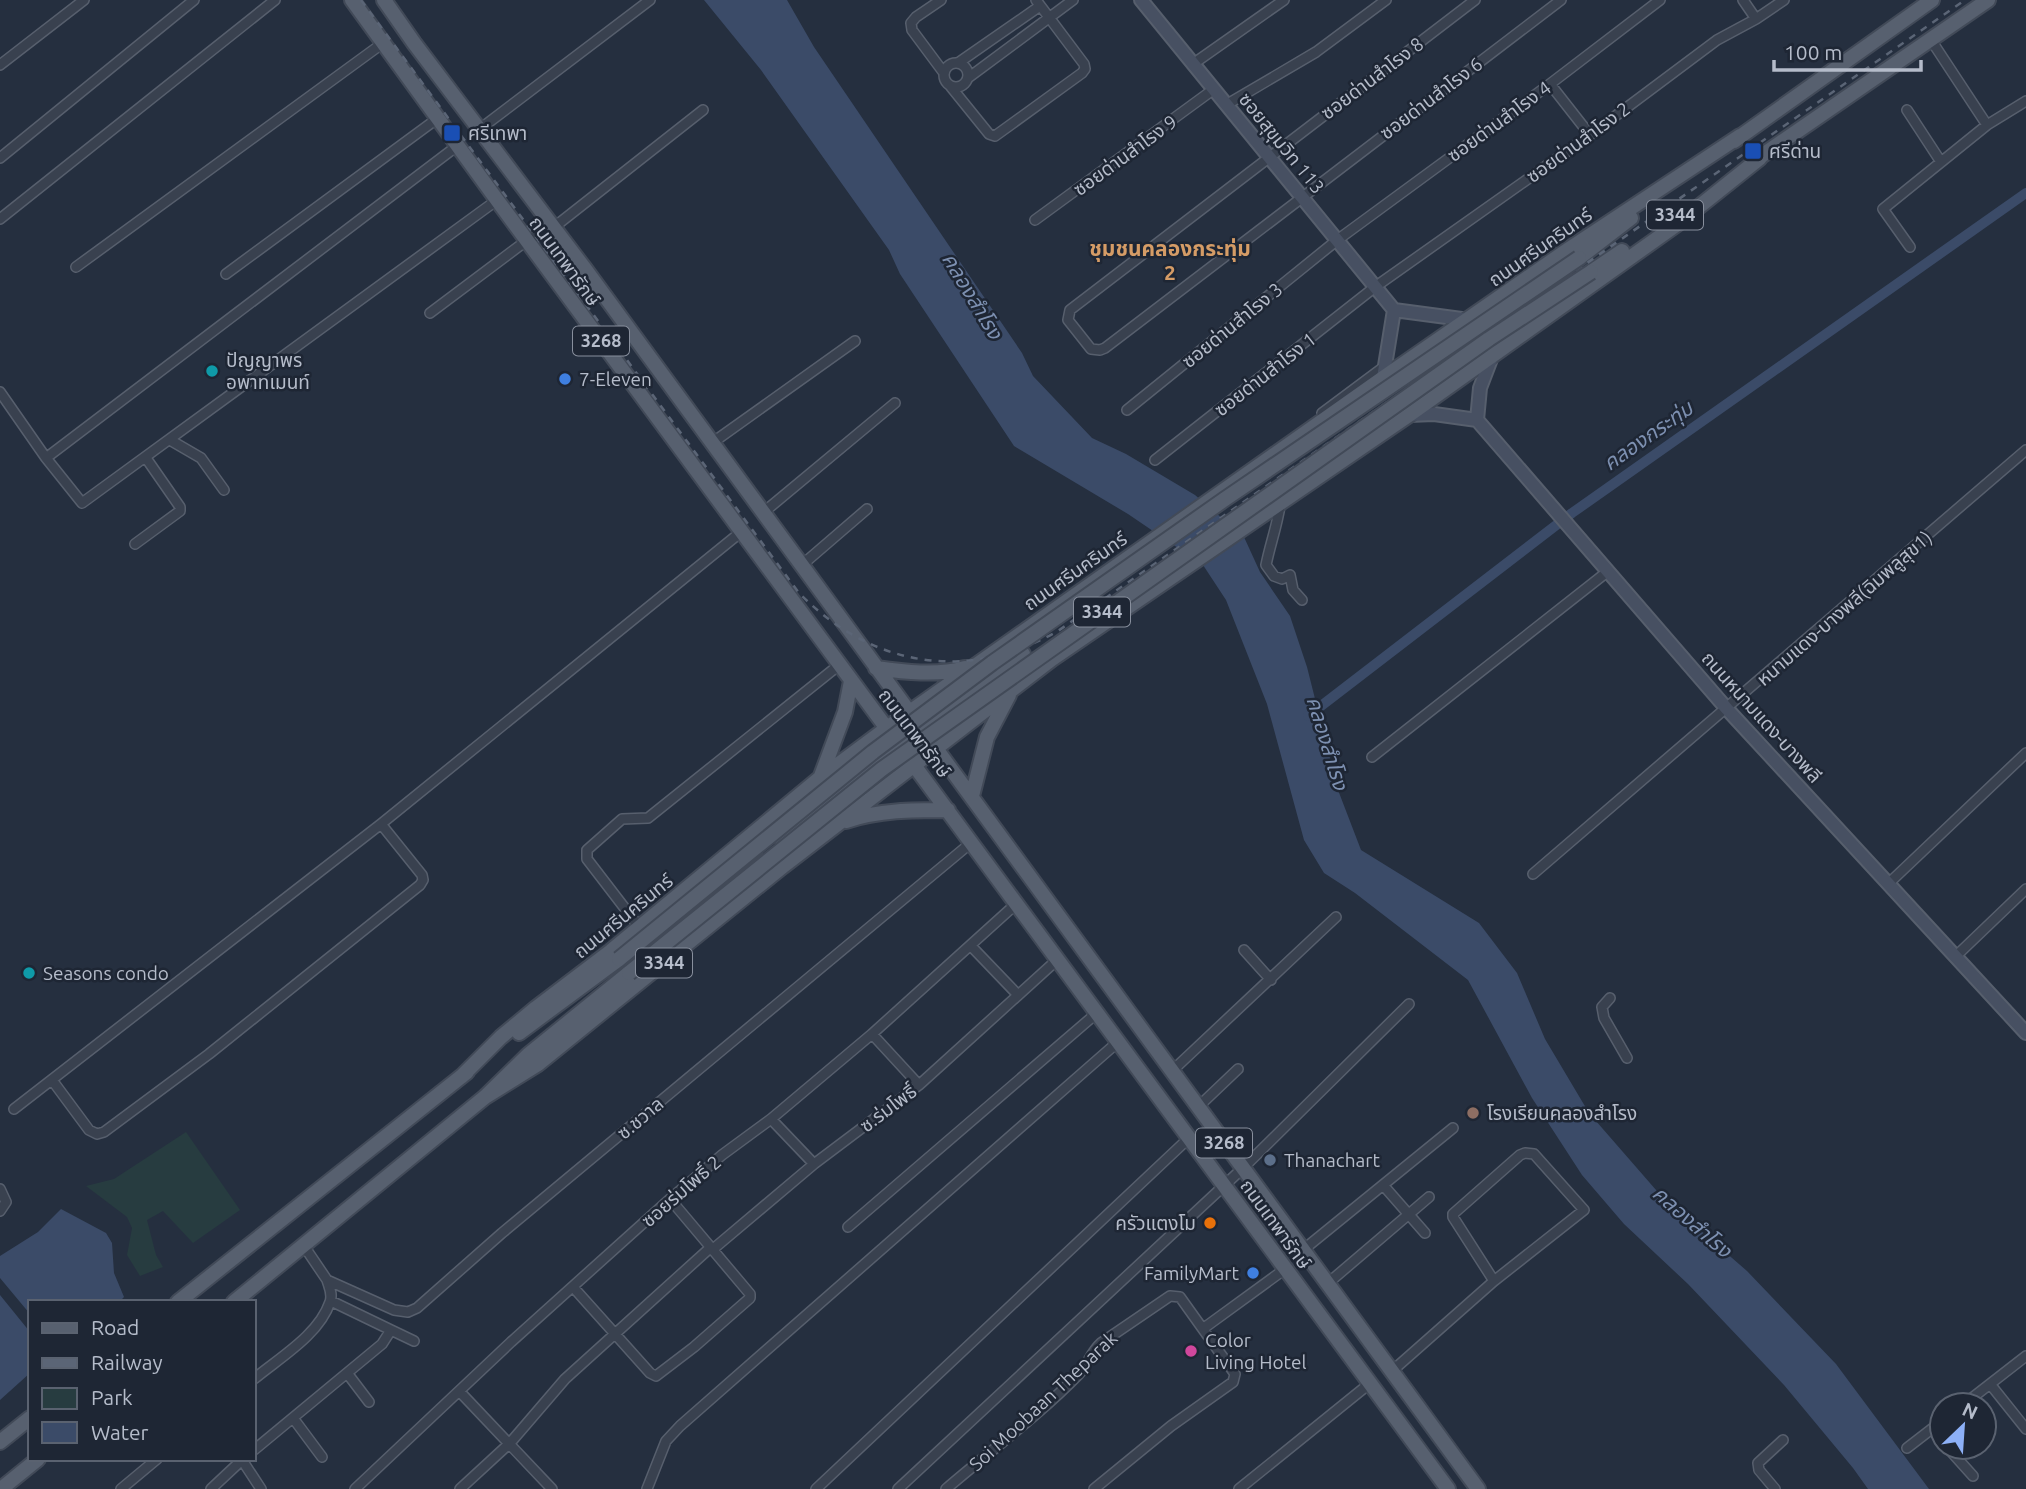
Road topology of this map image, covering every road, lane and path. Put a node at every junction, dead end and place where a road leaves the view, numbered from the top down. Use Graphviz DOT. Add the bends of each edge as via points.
graph roads {
  1 [pos="84,0"];
  2 [pos="194,0"];
  3 [pos="352,0"];
  4 [pos="384,0"];
  5 [pos="650,0"];
  6 [pos="941,0"];
  7 [pos="1073,0"];
  8 [pos="1141,0"];
  9 [pos="1284,0"];
  10 [pos="1385,0"];
  11 [pos="1475,0"];
  12 [pos="1560,0"];
  13 [pos="1660,0"];
  14 [pos="1742,0"];
  15 [pos="1784,0"];
  16 [pos="1933,0"];
  17 [pos="1988,0"];
  18 [pos="270,1"];
  19 [pos="1038,3"];
  20 [pos="1050,18"];
  21 [pos="1756,19"];
  22 [pos="1931,40"];
  23 [pos="383,43"];
  24 [pos="958,63"];
  25 [pos="1193,64"];
  26 [pos="0,65"];
  27 [pos="944,73"];
  28 [pos="968,78"];
  29 [pos="1550,84"];
  30 [pos="951,87"];
  31 [pos="1214,89"];
  32 [pos="2026,101"];
  33 [pos="1226,105"];
  34 [pos="703,110"];
  35 [pos="1907,110"];
  36 [pos="438,118"];
  37 [pos="1987,125"];
  38 [pos="480,129"];
  39 [pos="1590,135"];
  40 [pos="1740,136"];
  41 [pos="457,146"];
  42 [pos="1269,156"];
  43 [pos="0,158"];
  44 [pos="1760,158"];
  45 [pos="1941,162"];
  46 [pos="1301,197"];
  47 [pos="497,201"];
  48 [pos="0,219"];
  49 [pos="1035,220"];
  50 [pos="553,228"];
  51 [pos="526,241"];
  52 [pos="1336,241"];
  53 [pos="1910,247"];
  54 [pos="76,267"];
  55 [pos="226,274"];
  56 [pos="1375,287"];
  57 [pos="1394,310"];
  58 [pos="429,313"];
  59 [pos="1469,320"];
  60 [pos="1080,334"];
  61 [pos="855,341"];
  62 [pos="1493,354"];
  63 [pos="1384,372"];
  64 [pos="0,392"];
  65 [pos="895,403"];
  66 [pos="1127,410"];
  67 [pos="1417,414"];
  68 [pos="1477,420"];
  69 [pos="170,440"];
  70 [pos="712,443"];
  71 [pos="2026,450"];
  72 [pos="46,458"];
  73 [pos="146,458"];
  74 [pos="1156,460"];
  75 [pos="1242,472"];
  76 [pos="224,491"];
  77 [pos="867,509"];
  78 [pos="764,512"];
  79 [pos="741,532"];
  80 [pos="135,544"];
  81 [pos="802,565"];
  82 [pos="1608,572"];
  83 [pos="1302,600"];
  84 [pos="1029,627"];
  85 [pos="1023,653"];
  86 [pos="1052,659"];
  87 [pos="839,665"];
  88 [pos="972,666"];
  89 [pos="876,668"];
  90 [pos="851,681"];
  91 [pos="1013,688"];
  92 [pos="1727,709"];
  93 [pos="909,711"];
  94 [pos="887,728"];
  95 [pos="922,728"];
  96 [pos="899,745"];
  97 [pos="936,747"];
  98 [pos="2026,752"];
  99 [pos="1372,757"];
  100 [pos="914,764"];
  101 [pos="820,778"];
  102 [pos="972,796"];
  103 [pos="948,810"];
  104 [pos="838,823"];
  105 [pos="381,824"];
  106 [pos="753,833"];
  107 [pos="781,838"];
  108 [pos="972,842"];
  109 [pos="782,867"];
  110 [pos="1534,874"];
  111 [pos="1888,884"];
  112 [pos="2026,889"];
  113 [pos="1017,903"];
  114 [pos="1336,917"];
  115 [pos="639,928"];
  116 [pos="971,946"];
  117 [pos="1244,950"];
  118 [pos="1955,957"];
  119 [pos="1058,958"];
  120 [pos="1271,980"];
  121 [pos="1018,995"];
  122 [pos="1610,998"];
  123 [pos="1409,1004"];
  124 [pos="1098,1012"];
  125 [pos="2026,1033"];
  126 [pos="872,1034"];
  127 [pos="1119,1041"];
  128 [pos="1627,1058"];
  129 [pos="1238,1069"];
  130 [pos="1172,1071"];
  131 [pos="461,1077"];
  132 [pos="52,1080"];
  133 [pos="919,1085"];
  134 [pos="485,1097"];
  135 [pos="1199,1107"];
  136 [pos="14,1110"];
  137 [pos="771,1119"];
  138 [pos="1453,1128"];
  139 [pos="1189,1137"];
  140 [pos="814,1164"];
  141 [pos="1243,1168"];
  142 [pos="1224,1185"];
  143 [pos="1383,1185"];
  144 [pos="0,1189"];
  145 [pos="1429,1197"];
  146 [pos="670,1199"];
  147 [pos="0,1211"];
  148 [pos="1408,1214"];
  149 [pos="848,1227"];
  150 [pos="1425,1233"];
  151 [pos="304,1246"];
  152 [pos="711,1249"];
  153 [pos="1303,1250"];
  154 [pos="1285,1269"];
  155 [pos="327,1280"];
  156 [pos="1494,1281"];
  157 [pos="1326,1284"];
  158 [pos="573,1287"];
  159 [pos="181,1300"];
  160 [pos="236,1300"];
  161 [pos="331,1301"];
  162 [pos="1204,1328"];
  163 [pos="391,1330"];
  164 [pos="615,1333"];
  165 [pos="414,1341"];
  166 [pos="2026,1356"];
  167 [pos="1391,1372"];
  168 [pos="347,1373"];
  169 [pos="256,1377"];
  170 [pos="1369,1384"];
  171 [pos="1990,1384"];
  172 [pos="1981,1391"];
  173 [pos="460,1392"];
  174 [pos="369,1402"];
  175 [pos="293,1418"];
  176 [pos="28,1420"];
  177 [pos="2026,1429"];
  178 [pos="1928,1431"];
  179 [pos="1783,1440"];
  180 [pos="0,1442"];
  181 [pos="510,1443"];
  182 [pos="256,1448"];
  183 [pos="1907,1448"];
  184 [pos="322,1457"];
  185 [pos="36,1461"];
  186 [pos="155,1461"];
  187 [pos="241,1461"];
  188 [pos="243,1461"];
  189 [pos="1960,1461"];
  190 [pos="1973,1476"];
  191 [pos="1252,1485"];
  192 [pos="1,1489"];
  193 [pos="121,1489"];
  194 [pos="211,1489"];
  195 [pos="261,1489"];
  196 [pos="355,1489"];
  197 [pos="460,1489"];
  198 [pos="552,1489"];
  199 [pos="647,1489"];
  200 [pos="817,1489"];
  201 [pos="898,1489"];
  202 [pos="946,1489"];
  203 [pos="1094,1489"];
  204 [pos="1239,1489"];
  205 [pos="1448,1489"];
  206 [pos="1478,1489"];
  207 [pos="1775,1489"];
  1 -- 26 [label="street"];
  2 -- 43 [label="street"];
  3 -- 23 [label="main road, ถนนเทพารักษ์ / 3268"];
  4 -- 38 [label="main road, ถนนเทพารักษ์ / 3268"];
  5 -- 38 [label="street"];
  6 -- 27 [label="street" via="911,23"];
  7 -- 20 [label="street"];
  8 -- 25 [label="main road, ซอยสุขุมวิท 113"];
  9 -- 25 [label="street"];
  10 -- 33 [label="street" via="1316,52"];
  11 -- 42 [label="street, ซอยด่านสำโรง 8"];
  12 -- 46 [label="street, ซอยด่านสำโรง 6"];
  13 -- 29 [label="street, ซอยด่านสำโรง 4"];
  14 -- 21 [label="street"];
  15 -- 21 [label="street, ซอยด่านสำโรง 2"];
  16 -- 40 [label="main road, ถนนศรีนครินทร์ / 3344"];
  17 -- 22 [label="main road, 3344"];
  18 -- 48 [label="street"];
  19 -- 20 [label="street"];
  19 -- 24 [label="street"];
  20 -- 28 [label="street"];
  20 -- 30 [label="street" via="1085,69 1000,133 989,134"];
  21 -- 39 [label="street, ซอยด่านสำโรง 2" via="1717,40"];
  22 -- 37 [label="street"];
  22 -- 44 [label="main road, 3344"];
  23 -- 36 [label="main road, ถนนเทพารักษ์ / 3268"];
  23 -- 54 [label="street"];
  24 -- 27 [label="street"];
  24 -- 28 [label="street" via="966,68"];
  25 -- 31 [label="main road, ซอยสุขุมวิท 113"];
  27 -- 30 [label="street"];
  28 -- 30 [label="street" via="963,86"];
  29 -- 39 [label="street"];
  29 -- 52 [label="street, ซอยด่านสำโรง 4"];
  31 -- 33 [label="main road, ซอยสุขุมวิท 113"];
  31 -- 49 [label="street, ซอยด่านสำโรง 9"];
  32 -- 37 [label="street"];
  33 -- 42 [label="main road, ซอยสุขุมวิท 113"];
  34 -- 50 [label="street"];
  35 -- 45 [label="street"];
  36 -- 41 [label="main road, ถนนเทพารักษ์ / 3268"];
  36 -- 55 [label="street"];
  37 -- 45 [label="street"];
  38 -- 50 [label="main road, ถนนเทพารักษ์ / 3268"];
  39 -- 56 [label="street, ซอยด่านสำโรง 2"];
  40 -- 59 [label="main road, ถนนศรีนครินทร์ / 3344"];
  40 -- 131 [label="main road, ถนนศรีนครินทร์ / 3344, bridge" via="1579,258 992,663 873,752 619,959"];
  41 -- 47 [label="main road, ถนนเทพารักษ์ / 3268"];
  41 -- 72 [label="street"];
  42 -- 46 [label="main road, ซอยสุขุมวิท 113"];
  42 -- 60 [label="street, ซอยด่านสำโรง 8" via="1070,310 1068,320"];
  44 -- 62 [label="main road, 3344" via="1676,225"];
  44 -- 134 [label="main road, 3344, bridge" via="1489,339 892,762 528,1055"];
  45 -- 53 [label="street" via="1883,209"];
  46 -- 52 [label="main road, ซอยสุขุมวิท 113"];
  46 -- 60 [label="street, ซอยด่านสำโรง 6" via="1105,348 1091,349"];
  47 -- 51 [label="main road, ถนนเทพารักษ์ / 3268"];
  47 -- 69 [label="street"];
  50 -- 51 [label="street"];
  50 -- 70 [label="main road, ถนนเทพารักษ์ / 3268"];
  51 -- 58 [label="street"];
  51 -- 79 [label="main road, ถนนเทพารักษ์ / 3268"];
  52 -- 56 [label="main road, ซอยสุขุมวิท 113"];
  52 -- 66 [label="street, ซอยด่านสำโรง 3"];
  56 -- 57 [label="main road, ซอยสุขุมวิท 113"];
  56 -- 74 [label="street, ซอยด่านสำโรง 1"];
  57 -- 59 [label="main road"];
  57 -- 63 [label="main road"];
  59 -- 63 [label="main road, ถนนศรีนครินทร์ / 3344"];
  61 -- 70 [label="street"];
  62 -- 67 [label="main road, 3344"];
  62 -- 68 [label="main road" via="1480,388"];
  63 -- 75 [label="street"];
  63 -- 84 [label="main road, ถนนศรีนครินทร์ / 3344" via="1335,413"];
  64 -- 72 [label="street"];
  65 -- 78 [label="street"];
  67 -- 68 [label="main road"];
  67 -- 83 [label="street" via="1276,508 1278,522 1266,565 1274,576 1290,575 1293,590"];
  67 -- 86 [label="main road, 3344" via="1364,444"];
  68 -- 82 [label="main road, ถนนหนามแดง-บางพลี"];
  69 -- 73 [label="street"];
  69 -- 76 [label="street" via="201,458"];
  70 -- 78 [label="main road, ถนนเทพารักษ์ / 3268"];
  71 -- 92 [label="street, หนามแดง-บางพลี(ฉิมพลูสุข1)"];
  72 -- 73 [label="street" via="82,503"];
  73 -- 80 [label="street" via="180,511"];
  77 -- 81 [label="street"];
  78 -- 81 [label="main road, ถนนเทพารักษ์ / 3268"];
  79 -- 87 [label="main road, ถนนเทพารักษ์ / 3268"];
  79 -- 105 [label="street"];
  81 -- 89 [label="main road, ถนนเทพารักษ์ / 3268"];
  82 -- 92 [label="main road, ถนนหนามแดง-บางพลี"];
  82 -- 99 [label="street"];
  84 -- 85 [label="main road" via="1019,641"];
  84 -- 88 [label="main road, ถนนศรีนครินทร์ / 3344"];
  85 -- 86 [label="main road" via="1037,664"];
  85 -- 95 [label="main road"];
  86 -- 91 [label="main road, 3344"];
  87 -- 90 [label="main road, ถนนเทพารักษ์ / 3268"];
  87 -- 115 [label="street" via="648,818 622,818 587,850 587,859"];
  88 -- 89 [label="main road" via="945,671"];
  88 -- 93 [label="main road, ถนนศรีนครินทร์ / 3344"];
  89 -- 93 [label="main road, ถนนเทพารักษ์ / 3268"];
  90 -- 94 [label="main road, ถนนเทพารักษ์ / 3268"];
  90 -- 101 [label="main road" via="845,712"];
  91 -- 97 [label="main road, 3344"];
  91 -- 102 [label="main road" via="987,737"];
  92 -- 110 [label="street, หนามแดง-บางพลี(ฉิมพลูสุข1)"];
  92 -- 111 [label="main road, ถนนหนามแดง-บางพลี"];
  93 -- 94 [label="main road, ถนนศรีนครินทร์ / 3344"];
  93 -- 95 [label="main road, ถนนเทพารักษ์ / 3268"];
  94 -- 96 [label="main road, ถนนเทพารักษ์ / 3268"];
  94 -- 101 [label="main road, ถนนศรีนครินทร์ / 3344"];
  95 -- 96 [label="main road"];
  95 -- 97 [label="main road, ถนนเทพารักษ์ / 3268"];
  96 -- 100 [label="main road, ถนนเทพารักษ์ / 3268"];
  96 -- 107 [label="main road"];
  97 -- 100 [label="main road, 3344"];
  97 -- 102 [label="main road, ถนนเทพารักษ์ / 3268"];
  98 -- 111 [label="street"];
  100 -- 103 [label="main road, ถนนเทพารักษ์ / 3268"];
  100 -- 104 [label="main road, 3344"];
  101 -- 106 [label="main road, ถนนศรีนครินทร์ / 3344"];
  102 -- 130 [label="main road, ถนนเทพารักษ์ / 3268"];
  103 -- 104 [label="main road" via="863,815"];
  103 -- 108 [label="main road, ถนนเทพารักษ์ / 3268"];
  104 -- 109 [label="main road, 3344"];
  105 -- 132 [label="street"];
  105 -- 132 [label="street" via="422,875 420,885 182,1075 97,1134 89,1130"];
  106 -- 107 [label="main road" via="767,830"];
  106 -- 115 [label="main road, ถนนศรีนครินทร์ / 3344"];
  107 -- 109 [label="main road" via="787,854"];
  108 -- 113 [label="main road, ถนนเทพารักษ์ / 3268"];
  108 -- 155 [label="street, ซ.ชวาล" via="417,1308 394,1311"];
  109 -- 134 [label="main road, 3344" via="538,1064"];
  111 -- 118 [label="main road, ถนนหนามแดง-บางพลี"];
  112 -- 118 [label="street"];
  113 -- 116 [label="street, ซอยร่มโพธิ์ 2"];
  113 -- 119 [label="main road, ถนนเทพารักษ์ / 3268"];
  114 -- 120 [label="street"];
  115 -- 131 [label="main road, ถนนศรีนครินทร์ / 3344" via="501,1037"];
  116 -- 121 [label="street"];
  116 -- 126 [label="street, ซอยร่มโพธิ์ 2"];
  117 -- 120 [label="street"];
  118 -- 125 [label="main road, ถนนหนามแดง-บางพลี"];
  119 -- 121 [label="street, ซ.ร่มโพธิ์"];
  119 -- 124 [label="main road, ถนนเทพารักษ์ / 3268"];
  120 -- 130 [label="street"];
  121 -- 133 [label="street, ซ.ร่มโพธิ์"];
  122 -- 128 [label="street" via="1602,1007 1604,1018"];
  123 -- 141 [label="street"];
  124 -- 127 [label="main road, ถนนเทพารักษ์ / 3268"];
  124 -- 149 [label="street"];
  126 -- 133 [label="street"];
  126 -- 137 [label="street, ซอยร่มโพธิ์ 2"];
  127 -- 139 [label="main road, ถนนเทพารักษ์ / 3268"];
  127 -- 199 [label="street" via="680,1426 666,1441"];
  129 -- 135 [label="street"];
  130 -- 135 [label="main road, ถนนเทพารักษ์ / 3268"];
  131 -- 159 [label="main road, ถนนศรีนครินทร์ / 3344"];
  132 -- 136 [label="street"];
  133 -- 140 [label="street, ซ.ร่มโพธิ์"];
  134 -- 151 [label="main road, 3344"];
  135 -- 141 [label="main road, ถนนเทพารักษ์ / 3268"];
  137 -- 140 [label="street"];
  137 -- 146 [label="street, ซอยร่มโพธิ์ 2"];
  138 -- 143 [label="street"];
  139 -- 142 [label="main road, ถนนเทพารักษ์ / 3268"];
  139 -- 200 [label="street"];
  140 -- 152 [label="street, ซ.ร่มโพธิ์"];
  141 -- 142 [label="street"];
  141 -- 153 [label="main road, ถนนเทพารักษ์ / 3268"];
  142 -- 154 [label="main road, ถนนเทพารักษ์ / 3268"];
  142 -- 201 [label="street"];
  143 -- 148 [label="street"];
  143 -- 153 [label="street"];
  144 -- 147 [label="street" via="6,1202"];
  145 -- 148 [label="street"];
  146 -- 152 [label="street"];
  146 -- 158 [label="street, ซอยร่มโพธิ์ 2"];
  148 -- 150 [label="street"];
  148 -- 157 [label="street"];
  151 -- 155 [label="street"];
  151 -- 160 [label="main road, 3344"];
  152 -- 164 [label="street, ซ.ร่มโพธิ์"];
  152 -- 164 [label="street" via="751,1296 694,1347 653,1376"];
  153 -- 157 [label="main road, ถนนเทพารักษ์ / 3268"];
  154 -- 162 [label="street"];
  154 -- 170 [label="main road, ถนนเทพารักษ์ / 3268"];
  155 -- 161 [label="street"];
  156 -- 156 [label="street" via="1584,1210 1534,1154 1520,1155 1452,1217"];
  156 -- 167 [label="street"];
  157 -- 167 [label="main road, ถนนเทพารักษ์ / 3268"];
  158 -- 164 [label="street"];
  158 -- 173 [label="street, ซอยร่มโพธิ์ 2"];
  161 -- 163 [label="street"];
  161 -- 169 [label="street" via="307,1335"];
  162 -- 202 [label="street, Soi Moobaan Theparak" via="1183,1300 1170,1296 1101,1343 1079,1374"];
  162 -- 203 [label="street, Soi Moobaan Theparak" via="1235,1374 1233,1382"];
  163 -- 165 [label="street"];
  163 -- 168 [label="street" via="382,1344"];
  164 -- 181 [label="street, ซ.ร่มโพธิ์" via="556,1388"];
  166 -- 171 [label="street"];
  167 -- 206 [label="main road, ถนนเทพารักษ์ / 3268"];
  168 -- 174 [label="street"];
  168 -- 175 [label="street"];
  170 -- 191 [label="street"];
  170 -- 205 [label="main road, ถนนเทพารักษ์ / 3268"];
  171 -- 172 [label="street"];
  171 -- 177 [label="street"];
  173 -- 181 [label="street"];
  173 -- 196 [label="street, ซอยร่มโพธิ์ 2"];
  175 -- 182 [label="street"];
  175 -- 184 [label="street"];
  176 -- 180 [label="main road"];
  178 -- 183 [label="street"];
  179 -- 207 [label="street" via="1758,1463"];
  181 -- 197 [label="street, ซ.ร่มโพธิ์"];
  181 -- 198 [label="street"];
  185 -- 192 [label="main road"];
  186 -- 193 [label="street"];
  187 -- 194 [label="street"];
  188 -- 195 [label="street"];
  189 -- 190 [label="street"];
  191 -- 204 [label="street"];
}
